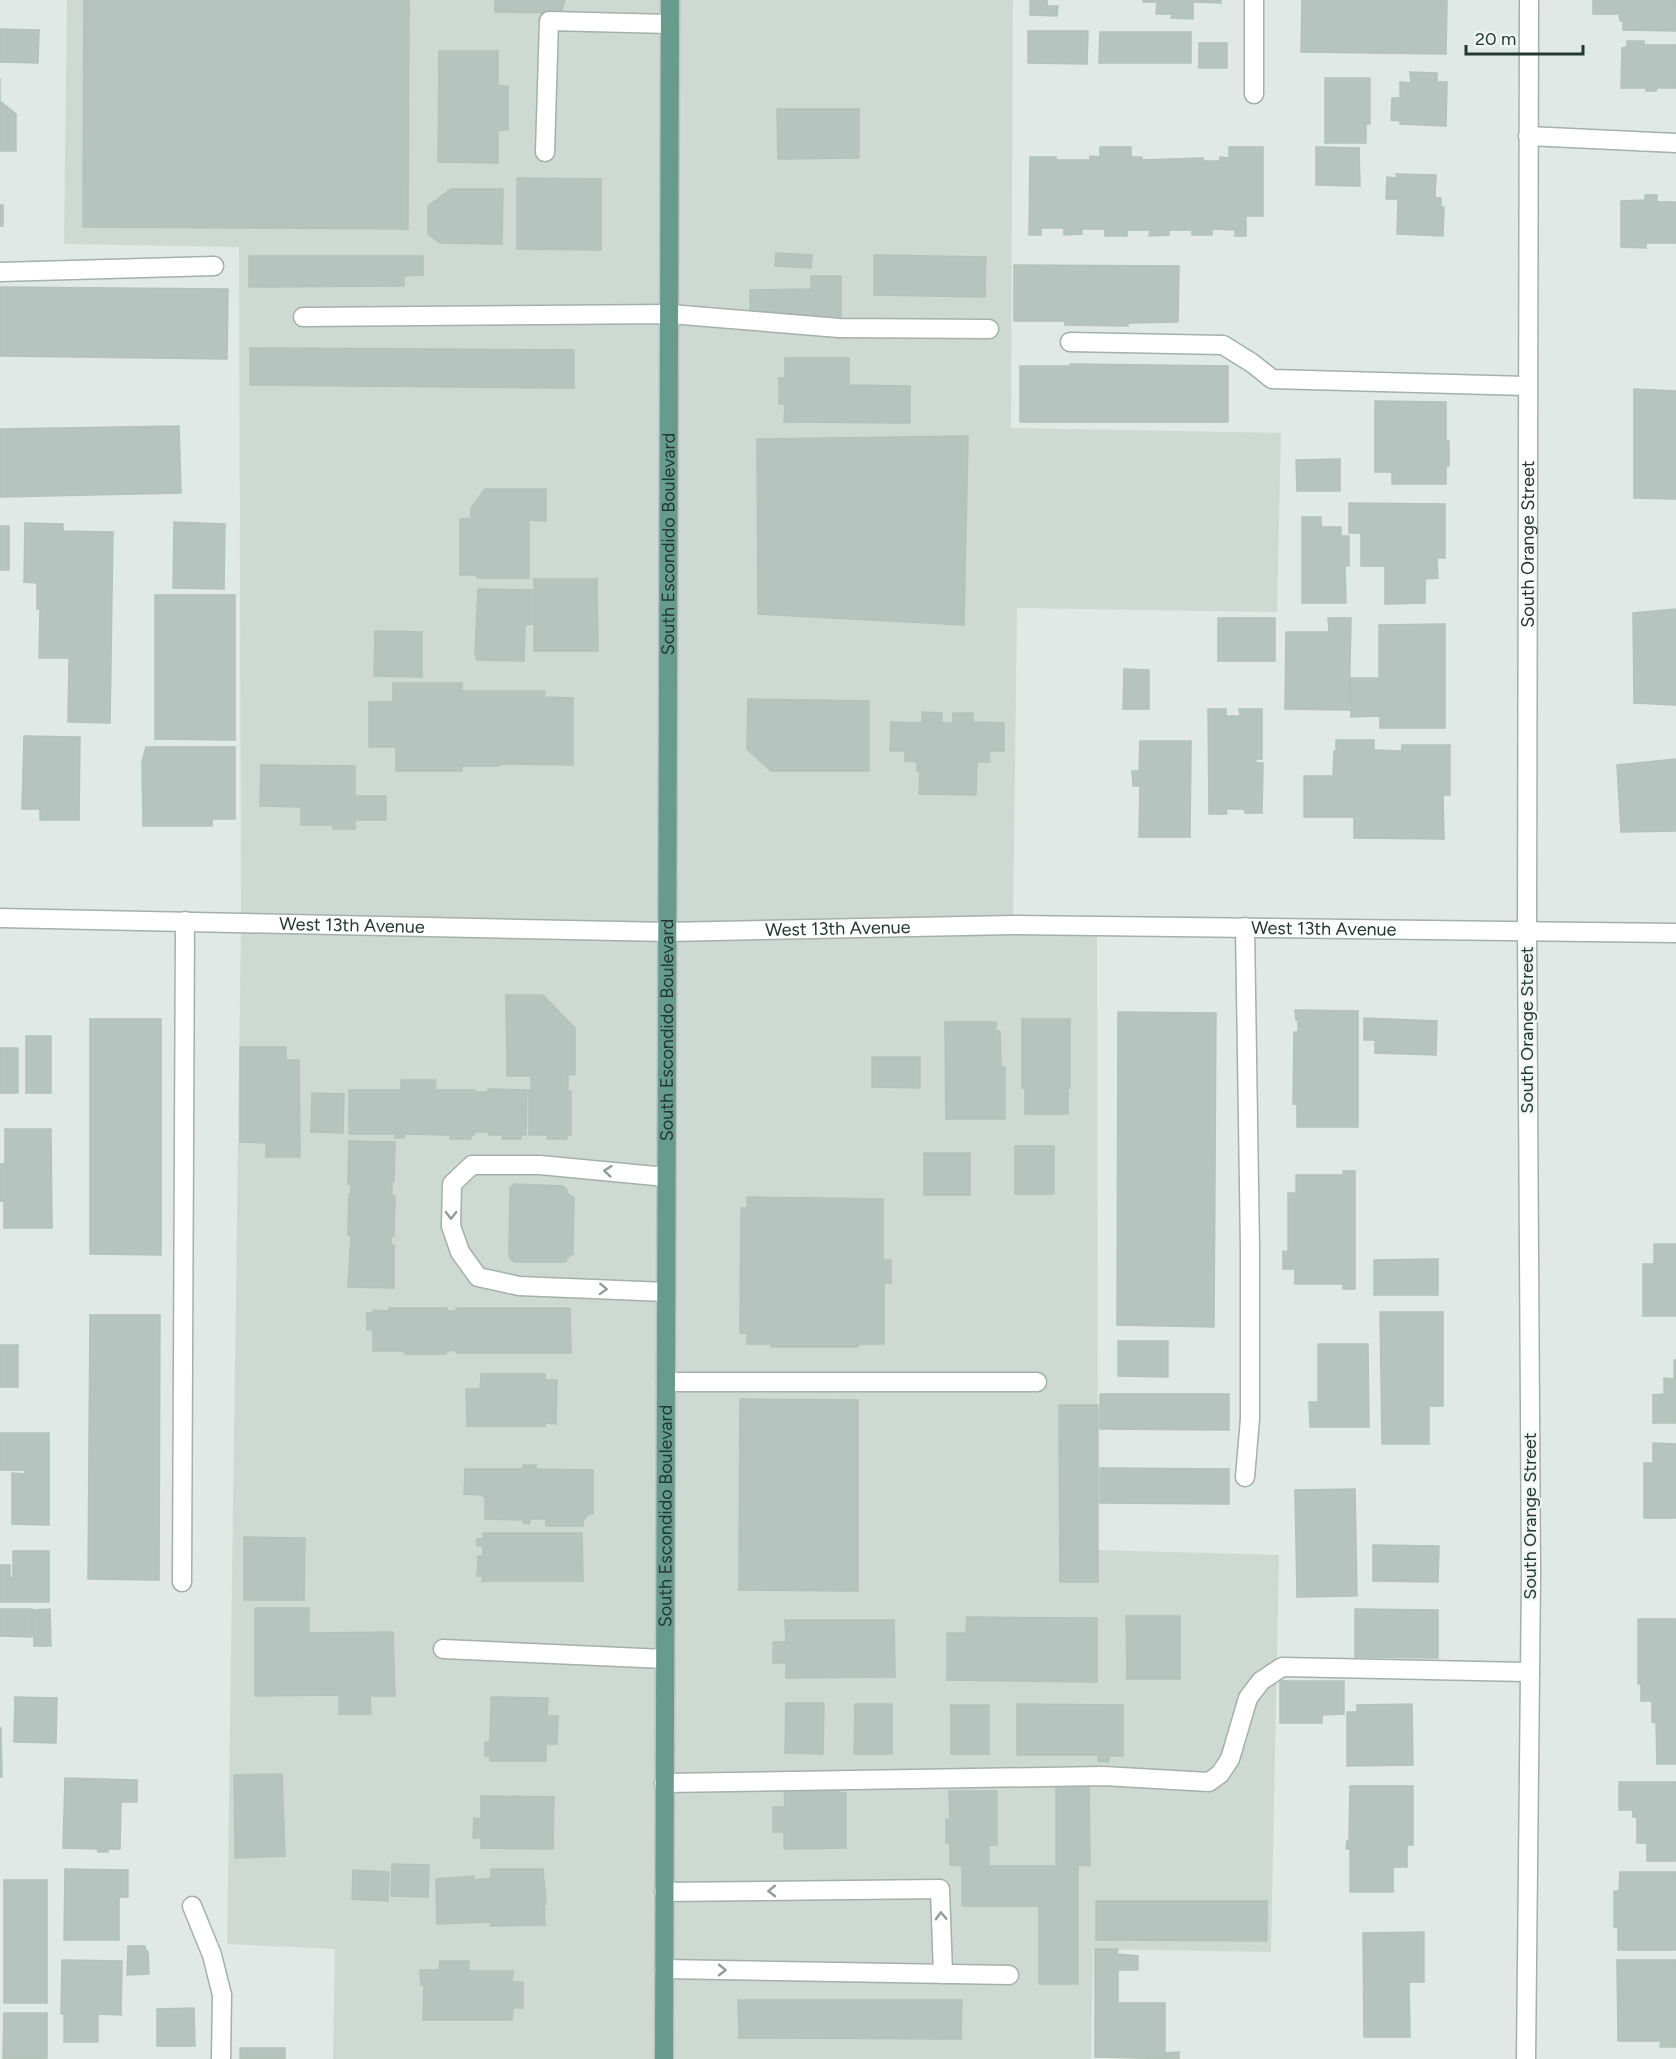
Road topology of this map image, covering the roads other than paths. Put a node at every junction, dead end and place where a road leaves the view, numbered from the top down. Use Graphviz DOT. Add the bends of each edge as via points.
graph roads {
  1 [pos="670,0"];
  2 [pos="1254,0"];
  3 [pos="1529,0"];
  4 [pos="670,24"];
  5 [pos="1254,94"];
  6 [pos="1528,136"];
  7 [pos="1676,143"];
  8 [pos="545,152"];
  9 [pos="214,266"];
  10 [pos="0,272"];
  11 [pos="670,314"];
  12 [pos="303,317"];
  13 [pos="989,328"];
  14 [pos="1070,342"];
  15 [pos="1528,386"];
  16 [pos="0,918"];
  17 [pos="185,921"];
  18 [pos="1245,927"];
  19 [pos="1527,930"];
  20 [pos="667,932"];
  21 [pos="1676,933"];
  22 [pos="666,1177"];
  23 [pos="666,1292"];
  24 [pos="666,1382"];
  25 [pos="1037,1383"];
  26 [pos="1245,1477"];
  27 [pos="182,1582"];
  28 [pos="443,1649"];
  29 [pos="665,1659"];
  30 [pos="1530,1672"];
  31 [pos="664,1783"];
  32 [pos="664,1892"];
  33 [pos="192,1906"];
  34 [pos="664,1969"];
  35 [pos="943,1974"];
  36 [pos="1009,1975"];
  37 [pos="221,2059"];
  38 [pos="664,2059"];
  39 [pos="1526,2059"];
  1 -- 4 [label="main road, South Escondido Boulevard"];
  2 -- 5 [label="street"];
  3 -- 6 [label="street, South Orange Street"];
  4 -- 8 [label="street" via="549,21"];
  4 -- 11 [label="main road, South Escondido Boulevard"];
  6 -- 7 [label="street"];
  6 -- 15 [label="street, South Orange Street"];
  9 -- 10 [label="street"];
  11 -- 12 [label="street"];
  11 -- 13 [label="street" via="839,328"];
  11 -- 20 [label="main road, South Escondido Boulevard"];
  14 -- 15 [label="street" via="1223,345 1272,379"];
  15 -- 19 [label="street, South Orange Street"];
  16 -- 17 [label="street, West 13th Avenue"];
  17 -- 20 [label="street, West 13th Avenue"];
  17 -- 27 [label="street"];
  18 -- 19 [label="street, West 13th Avenue"];
  18 -- 20 [label="street, West 13th Avenue" via="1013,925"];
  18 -- 26 [label="street" via="1250,1249 1250,1419"];
  19 -- 21 [label="street, West 13th Avenue"];
  19 -- 30 [label="street, South Orange Street"];
  20 -- 22 [label="main road, South Escondido Boulevard"];
  22 -- 23 [label="main road, South Escondido Boulevard"];
  22 -- 23 [label="street, one-way" via="540,1165 472,1165 452,1184 451,1226 460,1252 478,1277 519,1286"];
  23 -- 24 [label="main road, South Escondido Boulevard"];
  24 -- 25 [label="street"];
  24 -- 29 [label="main road, South Escondido Boulevard"];
  28 -- 29 [label="street"];
  29 -- 31 [label="main road, South Escondido Boulevard"];
  30 -- 31 [label="street" via="1282,1666 1261,1681 1248,1698 1230,1759 1209,1782 1103,1776"];
  30 -- 39 [label="street, South Orange Street"];
  31 -- 32 [label="main road, South Escondido Boulevard"];
  32 -- 34 [label="main road, South Escondido Boulevard"];
  35 -- 32 [label="street, one-way" via="940,1889"];
  33 -- 37 [label="street" via="212,1955 222,1995"];
  34 -- 35 [label="street, one-way"];
  34 -- 38 [label="main road, South Escondido Boulevard"];
  35 -- 36 [label="street"];
}
